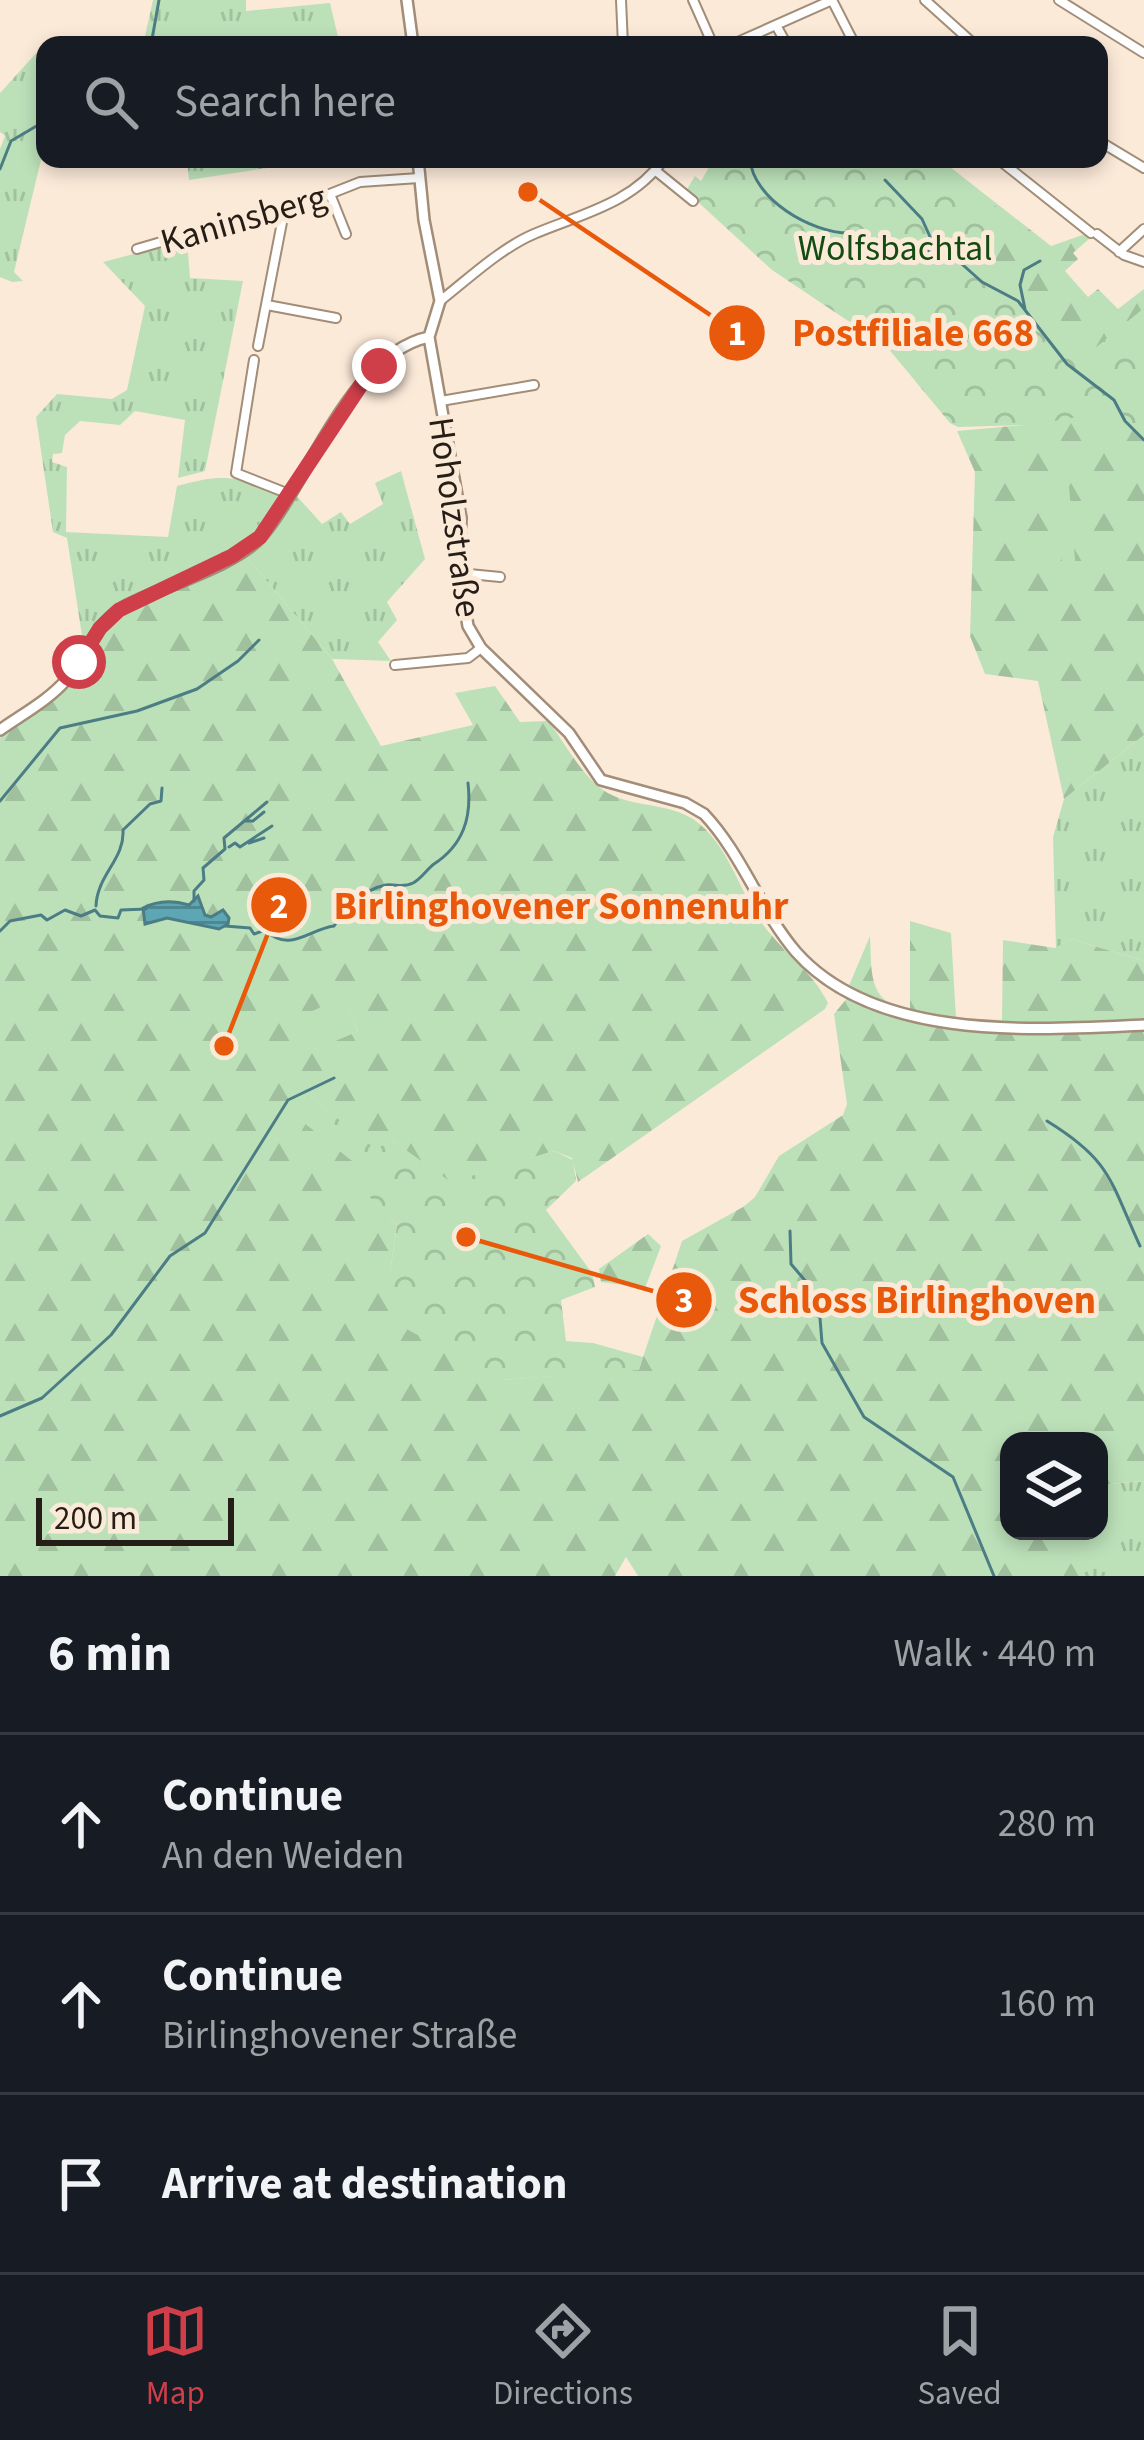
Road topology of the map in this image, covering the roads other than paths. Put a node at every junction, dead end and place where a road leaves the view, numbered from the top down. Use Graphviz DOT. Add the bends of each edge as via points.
graph roads {
  1 [pos="407,0"];
  2 [pos="621,0"];
  3 [pos="693,0"];
  4 [pos="832,0"];
  5 [pos="925,0"];
  6 [pos="1059,0"];
  7 [pos="777,27"];
  8 [pos="412,36"];
  9 [pos="623,36"];
  10 [pos="708,36"];
  11 [pos="754,36"];
  12 [pos="782,36"];
  13 [pos="850,36"];
  14 [pos="965,36"];
  15 [pos="1143,51"];
  16 [pos="1108,146"];
  17 [pos="418,168"];
  18 [pos="658,168"];
  19 [pos="1010,168"];
  20 [pos="1144,168"];
  21 [pos="656,171"];
  22 [pos="419,178"];
  23 [pos="330,194"];
  24 [pos="693,202"];
  25 [pos="284,212"];
  26 [pos="1144,229"];
  27 [pos="346,235"];
  28 [pos="137,249"];
  29 [pos="1119,251"];
  30 [pos="1144,262"];
  31 [pos="440,301"];
  32 [pos="266,304"];
  33 [pos="336,318"];
  34 [pos="429,337"];
  35 [pos="258,346"];
  36 [pos="254,360"];
  37 [pos="534,385"];
  38 [pos="441,401"];
  39 [pos="289,496"];
  40 [pos="459,572"];
  41 [pos="500,577"];
  42 [pos="481,647"];
  43 [pos="395,665"];
  44 [pos="0,730"];
  45 [pos="1144,1025"];
  1 -- 8 [label="street"];
  2 -- 9 [label="street"];
  3 -- 10 [label="street"];
  4 -- 7 [label="street"];
  4 -- 13 [label="street"];
  5 -- 14 [label="street"];
  6 -- 15 [label="street"];
  7 -- 11 [label="street"];
  7 -- 12 [label="street"];
  16 -- 20 [label="street"];
  17 -- 22 [label="street, Hoholzstraße"];
  18 -- 21 [label="street"];
  19 -- 29 [label="street"];
  21 -- 24 [label="street"];
  21 -- 31 [label="street" via="606,207 532,235"];
  22 -- 23 [label="street, Kaninsberg" via="360,182"];
  22 -- 31 [label="street, Hoholzstraße"];
  23 -- 25 [label="street, Kaninsberg"];
  23 -- 27 [label="street"];
  25 -- 28 [label="street, Kaninsberg"];
  25 -- 32 [label="street"];
  26 -- 29 [label="street"];
  29 -- 30 [label="street"];
  31 -- 34 [label="street, Hoholzstraße"];
  32 -- 33 [label="street"];
  32 -- 35 [label="street"];
  34 -- 38 [label="street, Hoholzstraße"];
  34 -- 39 [label="street" via="361,385"];
  36 -- 39 [label="street" via="236,473"];
  37 -- 38 [label="street"];
  38 -- 40 [label="street, Hoholzstraße" via="461,518"];
  39 -- 44 [label="street" via="249,547 109,618 64,683"];
  40 -- 41 [label="street"];
  40 -- 42 [label="street, Hoholzstraße" via="468,626"];
  42 -- 43 [label="street" via="468,658"];
  42 -- 45 [label="street, Hoholzstraße" via="556,719 606,783 704,814 783,935 844,991 943,1021"];
}
